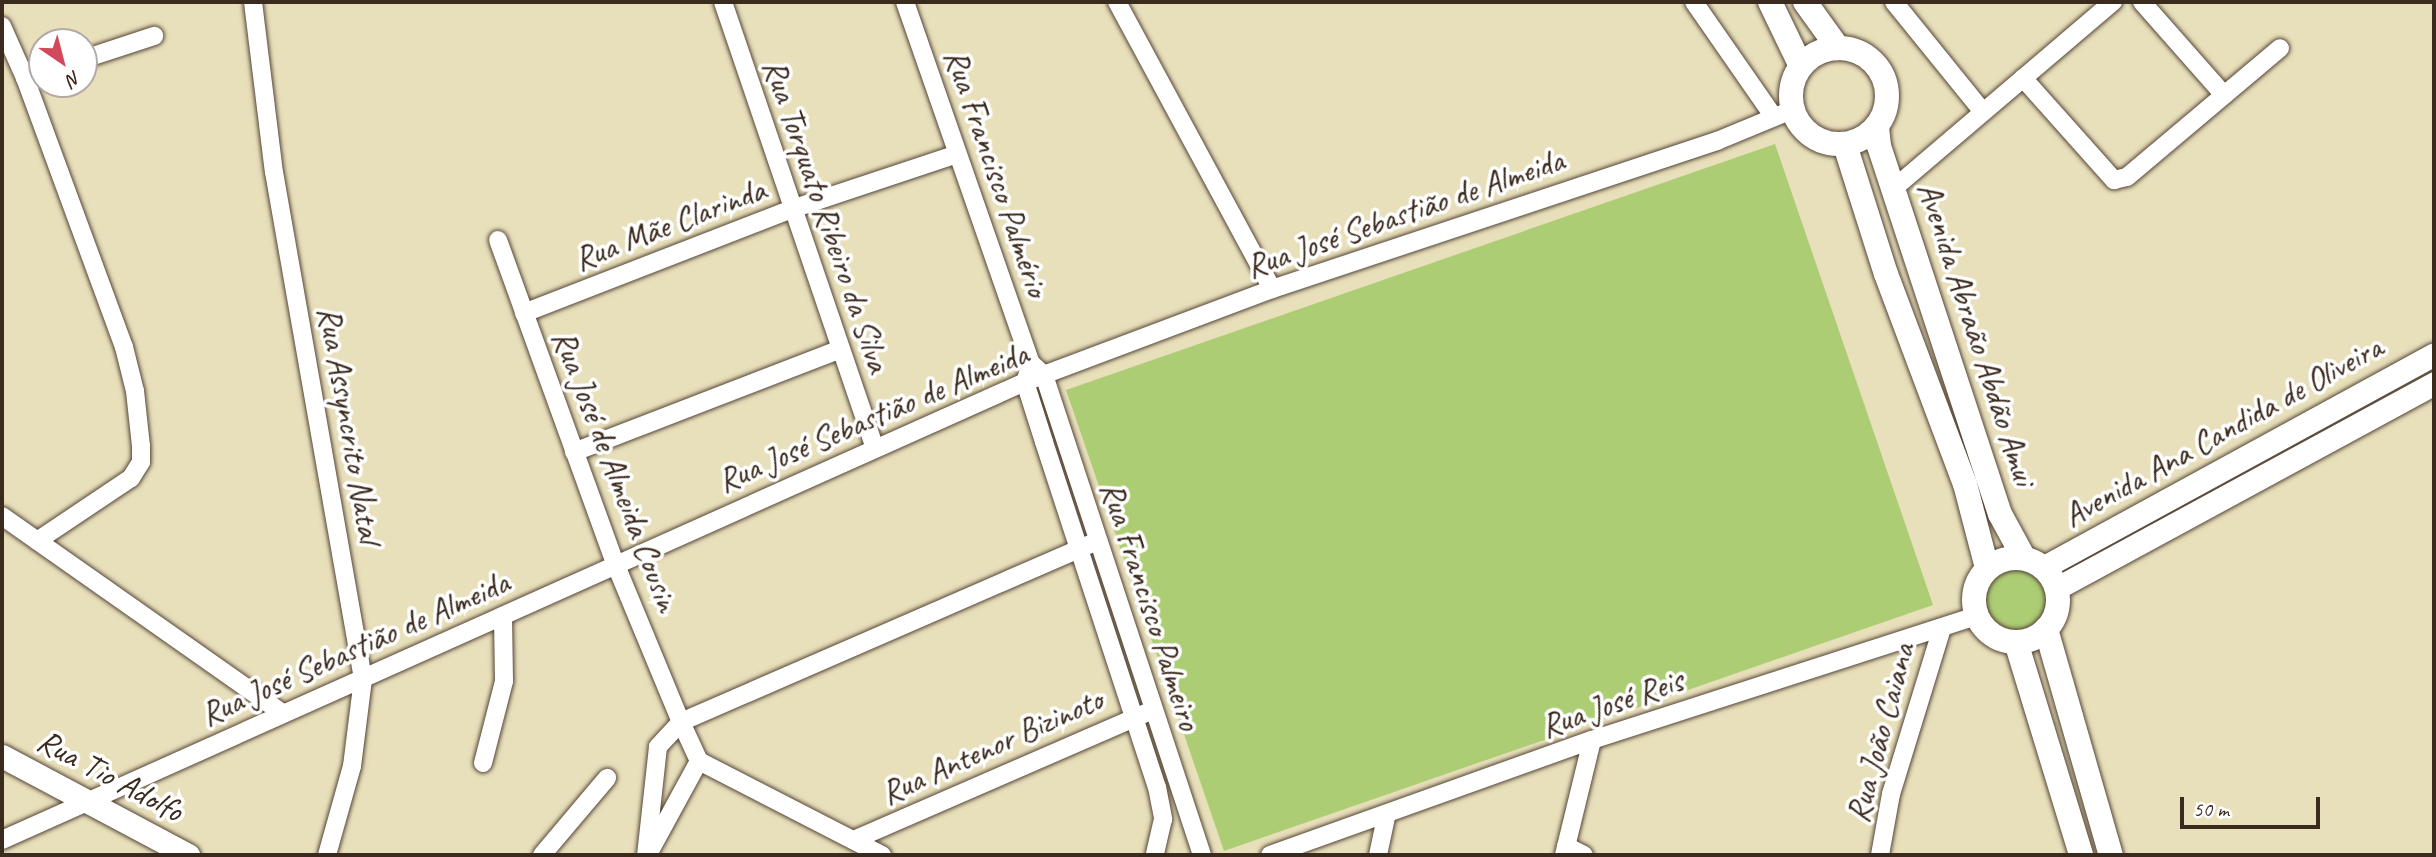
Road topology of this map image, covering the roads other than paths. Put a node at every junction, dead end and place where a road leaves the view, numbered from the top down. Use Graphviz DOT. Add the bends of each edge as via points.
graph roads {
  1 [pos="253,2"];
  2 [pos="723,2"];
  3 [pos="905,2"];
  4 [pos="1116,2"];
  5 [pos="1693,2"];
  6 [pos="1770,2"];
  7 [pos="1805,2"];
  8 [pos="1894,2"];
  9 [pos="2113,2"];
  10 [pos="2142,2"];
  11 [pos="2,26"];
  12 [pos="154,36"];
  13 [pos="1838,48"];
  14 [pos="2280,48"];
  15 [pos="98,54"];
  16 [pos="28,66"];
  17 [pos="1801,66"];
  18 [pos="2023,78"];
  19 [pos="2224,95"];
  20 [pos="42,98"];
  21 [pos="1983,112"];
  22 [pos="1783,113"];
  23 [pos="1877,127"];
  24 [pos="1845,145"];
  25 [pos="957,154"];
  26 [pos="1893,189"];
  27 [pos="792,209"];
  28 [pos="498,240"];
  29 [pos="1272,289"];
  30 [pos="524,313"];
  31 [pos="839,351"];
  32 [pos="2434,354"];
  33 [pos="1037,369"];
  34 [pos="1025,382"];
  35 [pos="2434,383"];
  36 [pos="875,448"];
  37 [pos="575,452"];
  38 [pos="2,516"];
  39 [pos="37,541"];
  40 [pos="1089,544"];
  41 [pos="615,563"];
  42 [pos="1987,568"];
  43 [pos="2041,571"];
  44 [pos="503,616"];
  45 [pos="1976,617"];
  46 [pos="1942,628"];
  47 [pos="2046,629"];
  48 [pos="2016,642"];
  49 [pos="363,679"];
  50 [pos="1153,711"];
  51 [pos="282,713"];
  52 [pos="1135,717"];
  53 [pos="681,722"];
  54 [pos="1592,740"];
  55 [pos="2,756"];
  56 [pos="699,761"];
  57 [pos="483,763"];
  58 [pos="607,778"];
  59 [pos="85,802"];
  60 [pos="1187,813"];
  61 [pos="1385,816"];
  62 [pos="1163,819"];
  63 [pos="856,839"];
  64 [pos="2,840"];
  65 [pos="1565,850"];
  66 [pos="188,855"];
  67 [pos="327,855"];
  68 [pos="542,855"];
  69 [pos="647,855"];
  70 [pos="882,855"];
  71 [pos="1156,855"];
  72 [pos="1202,855"];
  73 [pos="1270,855"];
  74 [pos="1378,855"];
  75 [pos="1584,855"];
  76 [pos="1880,855"];
  77 [pos="2081,855"];
  78 [pos="2111,855"];
  1 -- 49 [label="street, Rua Assyncrito Natal" via="274,172"];
  2 -- 27 [label="street, Rua Torquato Ribeiro da Silva"];
  3 -- 25 [label="street, Rua Francisco Palmério"];
  4 -- 29 [label="street"];
  5 -- 22 [label="street"];
  6 -- 17 [label="main road"];
  7 -- 13 [label="main road"];
  8 -- 21 [label="street"];
  9 -- 18 [label="street"];
  10 -- 19 [label="street"];
  11 -- 16 [label="street"];
  12 -- 15 [label="street"];
  13 -- 17 [label="main road" via="1812,56"];
  13 -- 23 [label="main road" via="1868,57 1886,82 1886,106"];
  14 -- 19 [label="street"];
  17 -- 22 [label="main road"];
  18 -- 19 [label="street" via="2114,180 2127,177"];
  18 -- 21 [label="street"];
  20 -- 39 [label="street" via="124,347 135,391 141,462 131,478"];
  21 -- 26 [label="street"];
  22 -- 24 [label="main road" via="1818,140"];
  22 -- 29 [label="street, Rua José Sebastião de Almeida" via="1717,141"];
  23 -- 24 [label="main road"];
  23 -- 26 [label="main road, Avenida Abraão Abdão Amui"];
  24 -- 42 [label="main road, Avenida Abraão Abdão Amui" via="1886,274 1965,484"];
  25 -- 27 [label="street, Rua Mãe Clarinda"];
  25 -- 33 [label="street, Rua Francisco Palmério"];
  26 -- 43 [label="main road, Avenida Abraão Abdão Amui" via="2000,514"];
  27 -- 30 [label="street, Rua Mãe Clarinda"];
  27 -- 31 [label="street, Rua Torquato Ribeiro da Silva"];
  28 -- 30 [label="street, Rua José de Almeida Cousin"];
  29 -- 33 [label="street, Rua José Sebastião de Almeida"];
  30 -- 37 [label="street, Rua José de Almeida Cousin"];
  31 -- 36 [label="street, Rua Torquato Ribeiro da Silva"];
  31 -- 37 [label="street"];
  32 -- 43 [label="street, Avenida Ana Candida de Oliveira"];
  33 -- 34 [label="street, Rua José Sebastião de Almeida"];
  33 -- 40 [label="street, Rua Francisco Palmeiro"];
  34 -- 36 [label="street, Rua José Sebastião de Almeida"];
  34 -- 40 [label="street, Rua Francisco Palmeiro"];
  35 -- 43 [label="street, Avenida Ana Candida de Oliveira"];
  36 -- 41 [label="street, Rua José Sebastião de Almeida"];
  37 -- 41 [label="street, Rua José de Almeida Cousin"];
  38 -- 39 [label="street"];
  39 -- 51 [label="street"];
  40 -- 50 [label="street, Rua Francisco Palmeiro"];
  40 -- 52 [label="street, Rua Francisco Palmeiro"];
  40 -- 53 [label="street"];
  41 -- 44 [label="street, Rua José Sebastião de Almeida"];
  41 -- 53 [label="street, Rua José de Almeida Cousin"];
  42 -- 43 [label="main road" via="2011,558"];
  42 -- 45 [label="main road" via="1973,596"];
  43 -- 47 [label="main road" via="2057,610"];
  44 -- 49 [label="street, Rua José Sebastião de Almeida"];
  44 -- 57 [label="street" via="504,681"];
  45 -- 46 [label="street, Rua José Reis"];
  45 -- 48 [label="main road" via="1992,635"];
  46 -- 54 [label="street, Rua José Reis"];
  46 -- 76 [label="street, Rua João Caiana" via="1891,794"];
  47 -- 48 [label="main road"];
  47 -- 78 [label="main road"];
  48 -- 77 [label="main road"];
  49 -- 51 [label="street, Rua José Sebastião de Almeida"];
  49 -- 67 [label="street, Rua Assyncrito Natal" via="352,766"];
  50 -- 52 [label="street, Rua Antenor Bizinoto"];
  50 -- 60 [label="street, Rua Francisco Palmeiro"];
  51 -- 59 [label="street, Rua José Sebastião de Almeida"];
  52 -- 62 [label="street, Rua Francisco Palmeiro"];
  52 -- 63 [label="street, Rua Antenor Bizinoto"];
  53 -- 56 [label="street, Rua José de Almeida Cousin"];
  53 -- 69 [label="street" via="658,747"];
  54 -- 61 [label="street, Rua José Reis"];
  54 -- 65 [label="street"];
  55 -- 59 [label="street, Rua Tio Adolfo"];
  56 -- 63 [label="street"];
  56 -- 69 [label="street"];
  58 -- 68 [label="street"];
  59 -- 64 [label="street, Rua José Sebastião de Almeida"];
  59 -- 66 [label="street, Rua Tio Adolfo"];
  60 -- 62 [label="street"];
  60 -- 72 [label="street, Rua Francisco Palmeiro"];
  61 -- 73 [label="street, Rua José Reis"];
  61 -- 74 [label="street"];
  62 -- 71 [label="street, Rua Francisco Palmeiro"];
  63 -- 70 [label="street"];
  65 -- 75 [label="street"];
}
